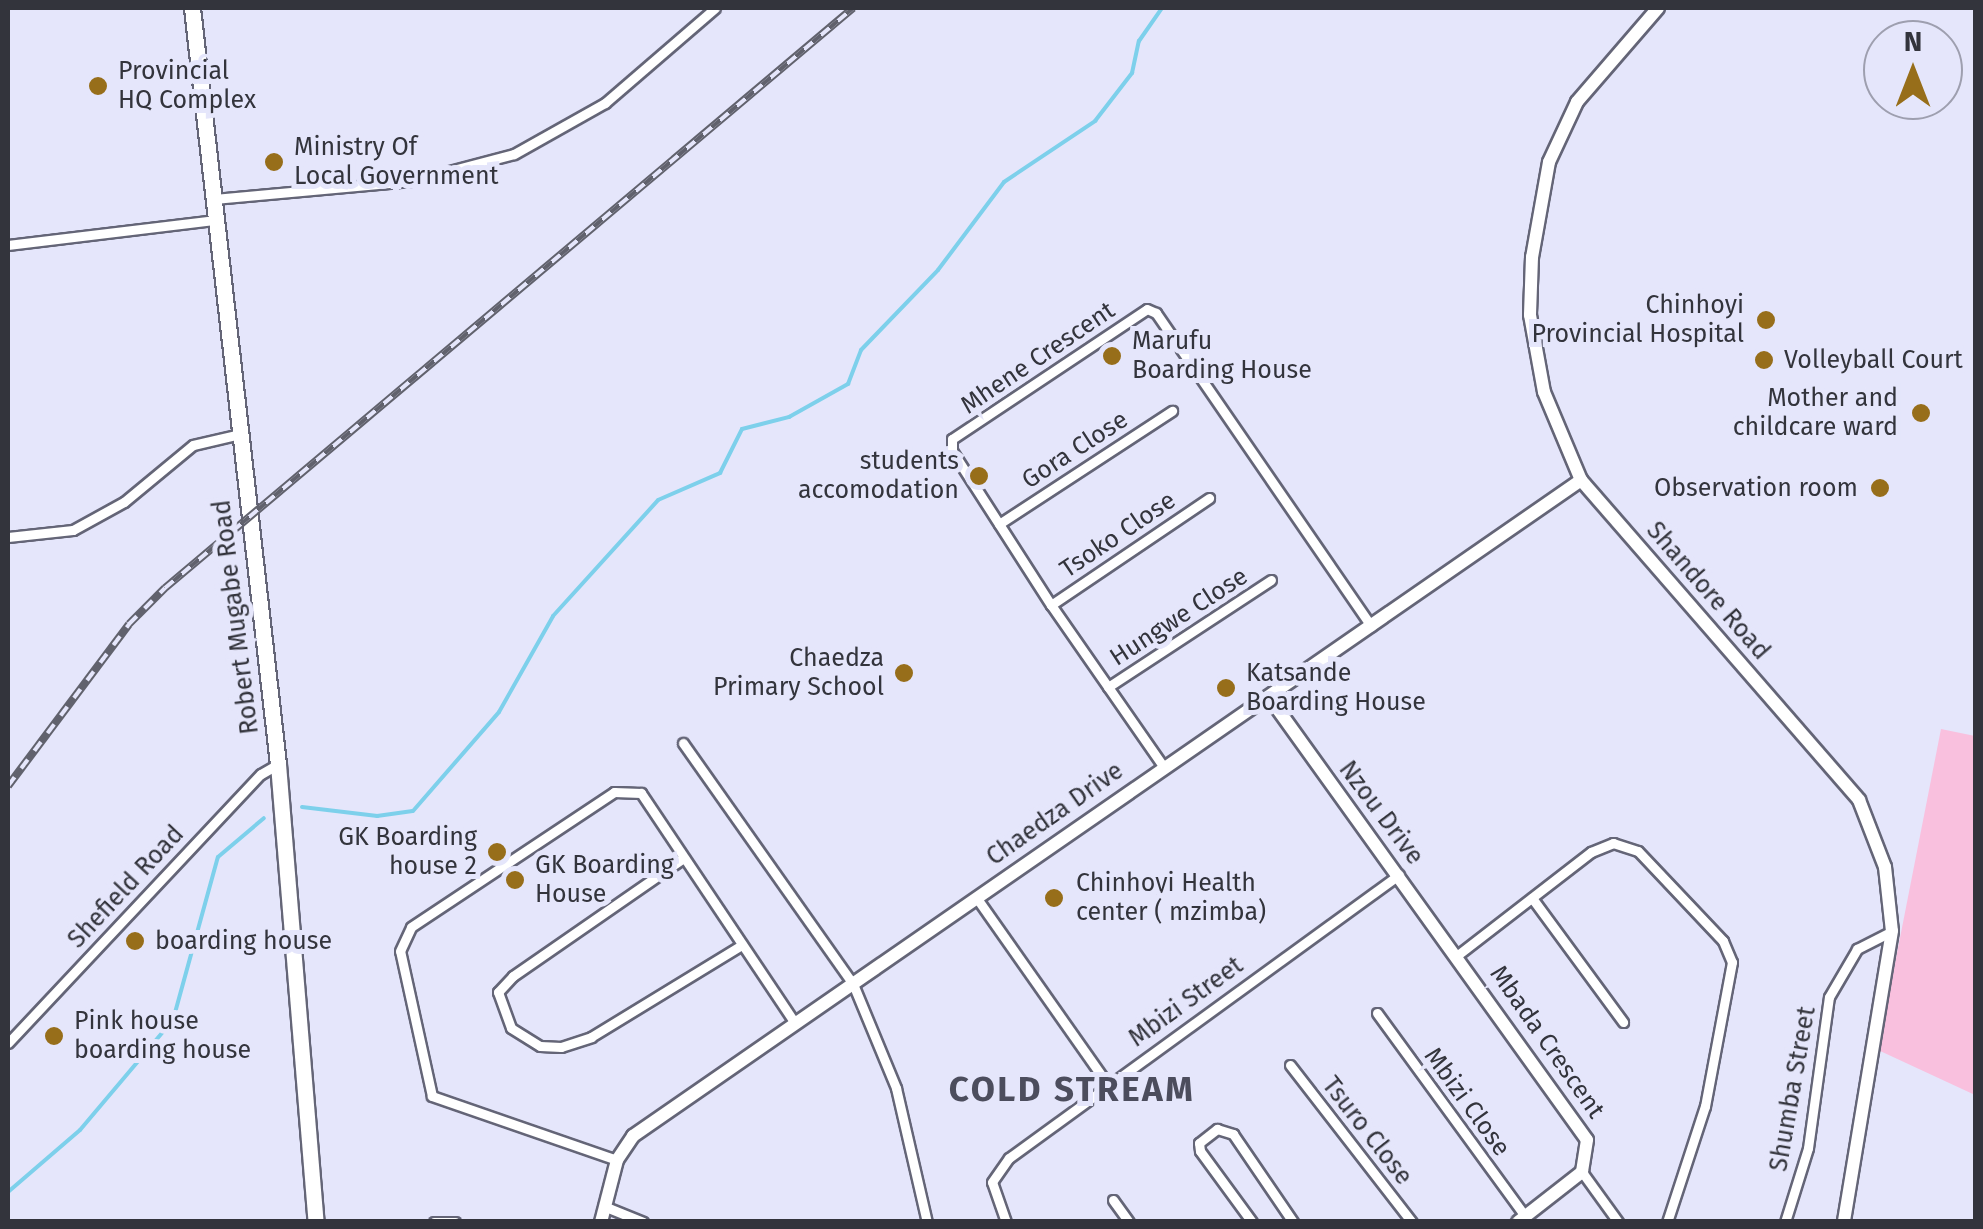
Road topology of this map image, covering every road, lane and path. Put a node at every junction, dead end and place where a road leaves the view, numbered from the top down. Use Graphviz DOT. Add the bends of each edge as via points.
graph roads {
  1 [pos="192,8"];
  2 [pos="715,8"];
  3 [pos="1658,8"];
  4 [pos="214,199"];
  5 [pos="215,220"];
  6 [pos="8,244"];
  7 [pos="1172,410"];
  8 [pos="240,434"];
  9 [pos="1581,480"];
  10 [pos="1209,498"];
  11 [pos="999,524"];
  12 [pos="8,537"];
  13 [pos="1271,580"];
  14 [pos="1051,606"];
  15 [pos="1371,626"];
  16 [pos="1108,687"];
  17 [pos="1269,698"];
  18 [pos="683,743"];
  19 [pos="278,764"];
  20 [pos="1163,766"];
  21 [pos="682,859"];
  22 [pos="1399,875"];
  23 [pos="976,898"];
  24 [pos="1532,898"];
  25 [pos="1892,931"];
  26 [pos="742,945"];
  27 [pos="1460,954"];
  28 [pos="853,984"];
  29 [pos="1377,1012"];
  30 [pos="1623,1022"];
  31 [pos="794,1023"];
  32 [pos="8,1043"];
  33 [pos="1290,1066"];
  34 [pos="1108,1085"];
  35 [pos="617,1160"];
  36 [pos="1585,1166"];
  37 [pos="1113,1200"];
  38 [pos="606,1207"];
  39 [pos="1522,1219"];
  40 [pos="316,1222"];
  41 [pos="434,1222"];
  42 [pos="455,1222"];
  43 [pos="601,1222"];
  44 [pos="643,1222"];
  45 [pos="927,1222"];
  46 [pos="1006,1222"];
  47 [pos="1129,1222"];
  48 [pos="1252,1222"];
  49 [pos="1293,1222"];
  50 [pos="1412,1222"];
  51 [pos="1618,1222"];
  52 [pos="1667,1222"];
  53 [pos="1785,1222"];
  54 [pos="1844,1222"];
  1 -- 4 [label="main road, Robert Mugabe Road"];
  2 -- 4 [label="street" via="605,103 514,154 411,181"];
  3 -- 9 [label="street, Shandore Road" via="1577,102 1549,162 1532,257 1530,316 1544,392"];
  4 -- 5 [label="main road, Robert Mugabe Road"];
  5 -- 6 [label="street"];
  5 -- 8 [label="main road, Robert Mugabe Road"];
  7 -- 11 [label="street, Gora Close"];
  8 -- 12 [label="street" via="192,444 124,502 73,530"];
  8 -- 19 [label="main road, Robert Mugabe Road"];
  9 -- 15 [label="street, Chaedza Drive"];
  9 -- 25 [label="street, Shandore Road" via="1858,800 1885,868"];
  10 -- 14 [label="street, Tsoko Close"];
  11 -- 14 [label="street, Mhene Crescent"];
  11 -- 15 [label="street, Mhene Crescent" via="952,451 952,438 1147,309 1156,313"];
  13 -- 16 [label="street, Hungwe Close"];
  14 -- 16 [label="street, Mhene Crescent"];
  15 -- 17 [label="street, Chaedza Drive"];
  16 -- 20 [label="street, Mhene Crescent"];
  17 -- 20 [label="street, Chaedza Drive"];
  17 -- 22 [label="street, Nzou Drive"];
  18 -- 28 [label="street"];
  19 -- 32 [label="street, Shefield Road" via="261,774"];
  19 -- 40 [label="main road, Robert Mugabe Road"];
  20 -- 23 [label="street, Chaedza Drive"];
  21 -- 26 [label="street"];
  21 -- 26 [label="street" via="514,976 498,992 511,1028 540,1046 576,1042"];
  21 -- 35 [label="street" via="641,792 614,792 412,927 400,951 432,1096"];
  22 -- 27 [label="street, Nzou Drive"];
  22 -- 34 [label="street, Mbizi Street"];
  23 -- 28 [label="street, Chaedza Drive"];
  23 -- 34 [label="street"];
  24 -- 27 [label="street"];
  24 -- 30 [label="street"];
  24 -- 52 [label="street" via="1590,852 1613,843 1638,851 1723,941 1732,962 1705,1106"];
  25 -- 53 [label="street, Shumba Street" via="1856,950 1829,997 1808,1148"];
  25 -- 54 [label="street, Shandore Road"];
  26 -- 31 [label="street"];
  27 -- 36 [label="street, Mbada Crescent" via="1587,1140"];
  28 -- 31 [label="street, Chaedza Drive"];
  28 -- 45 [label="street" via="896,1088"];
  29 -- 39 [label="street, Mbizi Close"];
  31 -- 35 [label="street, Chaedza Drive" via="633,1136"];
  33 -- 50 [label="street, Tsuro Close"];
  34 -- 46 [label="street, Mbizi Street" via="1009,1158 992,1182"];
  35 -- 38 [label="street, Chaedza Drive"];
  36 -- 39 [label="street"];
  36 -- 51 [label="street"];
  37 -- 47 [label="street"];
  38 -- 43 [label="street, Chaedza Drive"];
  38 -- 44 [label="street"];
  41 -- 42 [label="street"];
  48 -- 49 [label="street" via="1200,1151 1218,1128 1233,1134"];
}
